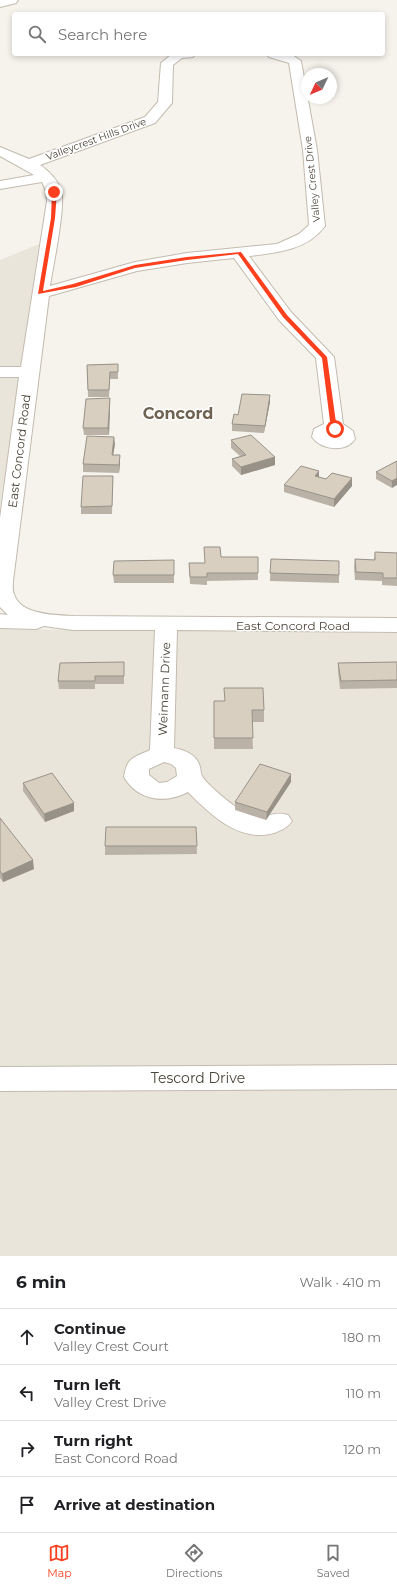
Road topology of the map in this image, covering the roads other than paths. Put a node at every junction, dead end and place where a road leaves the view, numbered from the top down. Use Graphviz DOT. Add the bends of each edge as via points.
graph roads {
  1 [pos="12,0"];
  2 [pos="0,3"];
  3 [pos="177,56"];
  4 [pos="283,56"];
  5 [pos="0,151"];
  6 [pos="28,164"];
  7 [pos="46,177"];
  8 [pos="0,185"];
  9 [pos="239,253"];
  10 [pos="40,293"];
  11 [pos="0,372"];
  12 [pos="29,372"];
  13 [pos="334,429"];
  14 [pos="4,606"];
  15 [pos="166,625"];
  16 [pos="397,626"];
  17 [pos="162,754"];
  18 [pos="190,779"];
  19 [pos="280,821"];
  20 [pos="397,1077"];
  21 [pos="0,1079"];
  1 -- 2 [label="street"];
  3 -- 6 [label="street, Valleycrest Hills Drive" via="167,62 165,103 150,120"];
  4 -- 9 [label="street, Valley Crest Drive" via="295,61 310,150 317,226 305,237 280,248"];
  5 -- 6 [label="street, East Concord Road"];
  6 -- 7 [label="street, East Concord Road"];
  7 -- 8 [label="street"];
  7 -- 10 [label="street, East Concord Road" via="53,186 55,201"];
  9 -- 10 [label="street, Valley Crest Drive" via="135,267 74,286"];
  9 -- 13 [label="street" via="285,316 324,357"];
  10 -- 12 [label="street, East Concord Road"];
  11 -- 12 [label="street"];
  12 -- 14 [label="street, East Concord Road" via="2,581"];
  14 -- 15 [label="street, East Concord Road" via="73,623"];
  15 -- 16 [label="street, East Concord Road"];
  15 -- 17 [label="street, Weimann Drive"];
  17 -- 18 [label="street" via="178,757 188,765"];
  17 -- 18 [label="street" via="138,765 136,778 144,787 160,792 174,790"];
  18 -- 19 [label="street" via="237,820 250,825 266,826"];
  20 -- 21 [label="street, Tescord Drive"];
}
